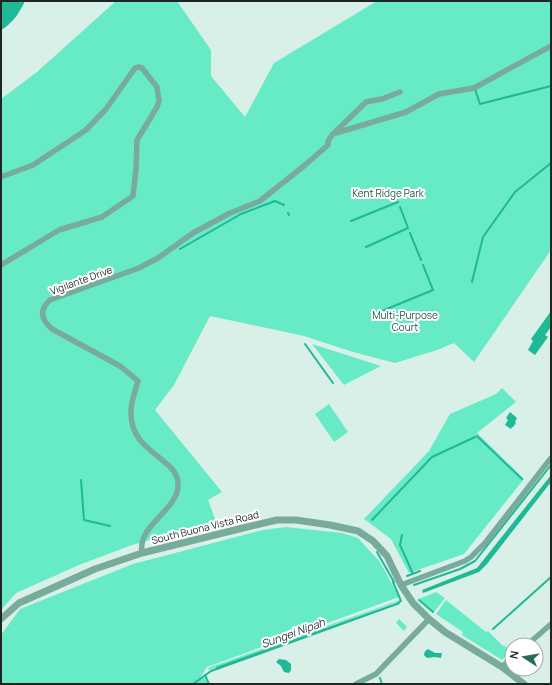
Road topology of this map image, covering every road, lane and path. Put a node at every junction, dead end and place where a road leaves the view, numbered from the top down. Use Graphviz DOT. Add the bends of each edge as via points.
graph roads {
  1 [pos="551,46"];
  2 [pos="400,92"];
  3 [pos="335,133"];
  4 [pos="1,177"];
  5 [pos="1,265"];
  6 [pos="551,458"];
  7 [pos="142,553"];
  8 [pos="401,585"];
  9 [pos="1,619"];
  10 [pos="429,619"];
  11 [pos="551,624"];
  12 [pos="536,637"];
  13 [pos="503,665"];
  14 [pos="356,684"];
  15 [pos="524,684"];
  1 -- 3 [label="street" via="474,88 439,94 406,112"];
  2 -- 3 [label="street" via="366,102"];
  3 -- 7 [label="street, Vigilante Drive" via="315,157 260,201 230,213 193,233 139,268 50,300 44,308 43,319 52,329 120,366 138,381 130,413 132,427 144,445 170,467 178,481 172,502 141,542"];
  4 -- 5 [label="street" via="33,165 86,130 106,109 135,68 142,68 157,87 157,108 137,140 133,196 102,217 59,230"];
  6 -- 8 [label="street" via="485,543 471,557 465,562"];
  7 -- 8 [label="street, South Buona Vista Road" via="277,520 310,522 358,531 373,541 387,556"];
  7 -- 9 [label="street, South Buona Vista Road" via="95,569 19,603"];
  8 -- 10 [label="street, South Buona Vista Road" via="413,603"];
  10 -- 13 [label="street, South Buona Vista Road" via="445,632"];
  10 -- 14 [label="street" via="376,674"];
  11 -- 12 [label="street"];
  13 -- 15 [label="street, South Buona Vista Road"];
}
